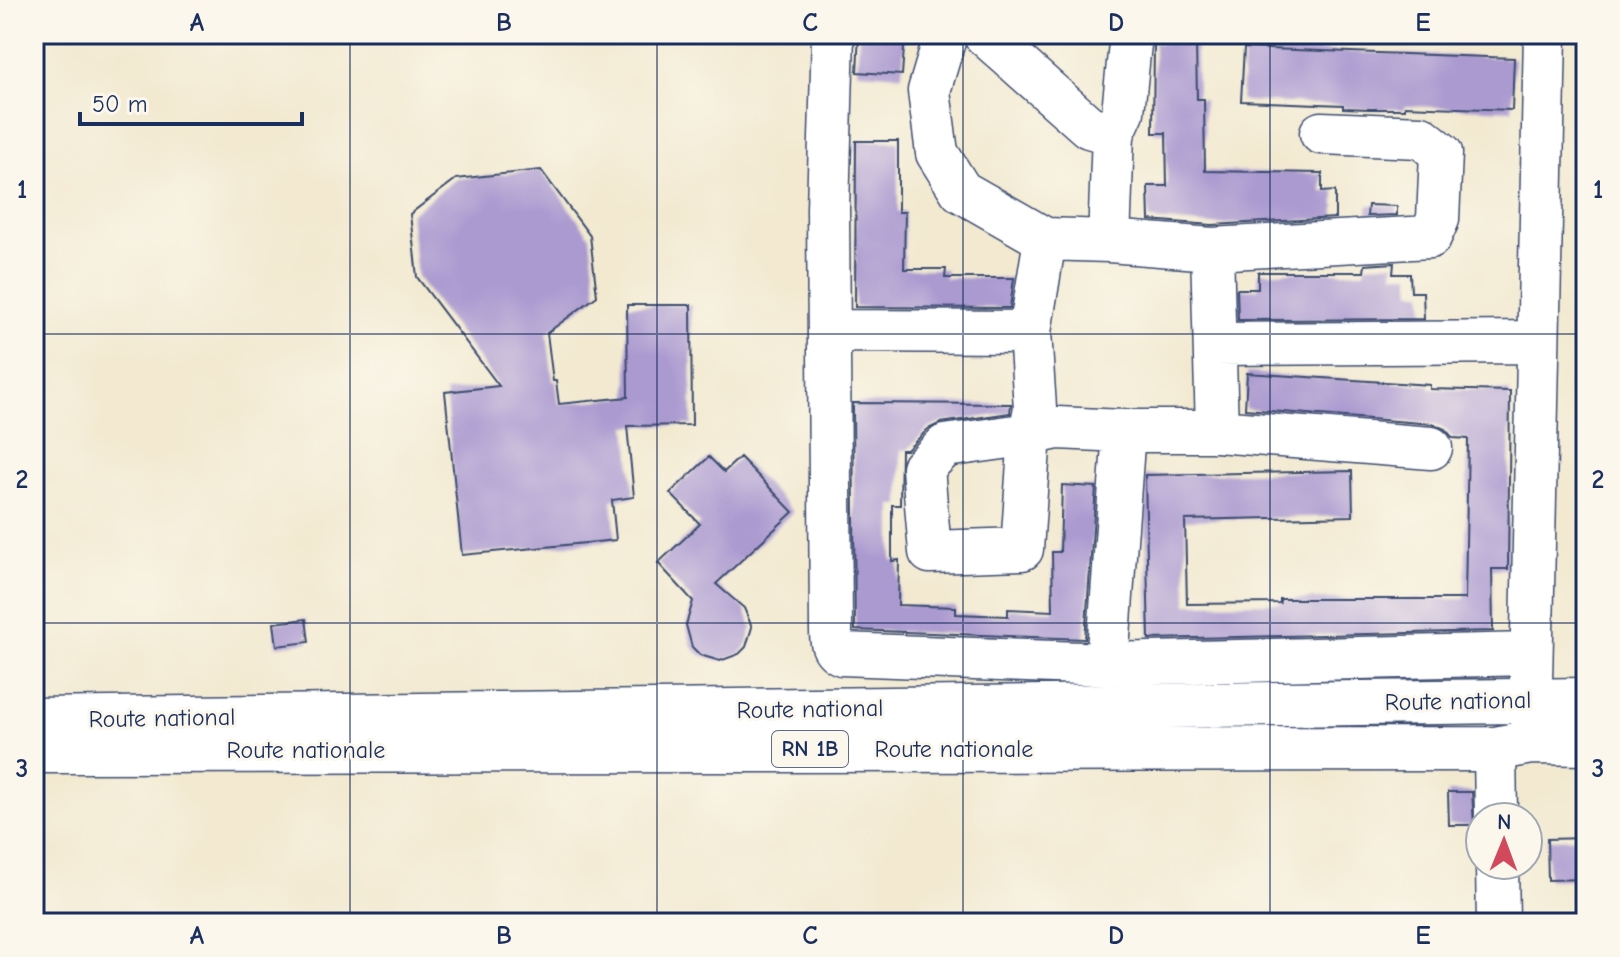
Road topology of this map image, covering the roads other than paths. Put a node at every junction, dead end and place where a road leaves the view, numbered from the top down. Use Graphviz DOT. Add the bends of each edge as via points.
graph roads {
  1 [pos="833,34"];
  2 [pos="946,34"];
  3 [pos="984,34"];
  4 [pos="1131,34"];
  5 [pos="1545,34"];
  6 [pos="1321,133"];
  7 [pos="1113,134"];
  8 [pos="1045,239"];
  9 [pos="1109,241"];
  10 [pos="1212,249"];
  11 [pos="829,331"];
  12 [pos="1030,332"];
  13 [pos="1538,342"];
  14 [pos="1215,344"];
  15 [pos="1124,431"];
  16 [pos="1217,431"];
  17 [pos="1431,448"];
  18 [pos="1531,654"];
  19 [pos="1107,664"];
  20 [pos="1586,700"];
  21 [pos="34,720"];
  22 [pos="1519,730"];
  23 [pos="1586,743"];
  24 [pos="34,751"];
  25 [pos="1500,801"];
  26 [pos="1497,881"];
  27 [pos="1498,923"];
  1 -- 11 [label="street"];
  2 -- 8 [label="street" via="929,91 937,153 961,191"];
  3 -- 7 [label="street" via="1089,127"];
  4 -- 7 [label="street" via="1123,112"];
  5 -- 13 [label="street"];
  6 -- 10 [label="street" via="1421,137 1441,153 1438,219 1430,237"];
  7 -- 9 [label="street"];
  8 -- 9 [label="street"];
  8 -- 12 [label="street"];
  9 -- 10 [label="street"];
  10 -- 14 [label="street"];
  11 -- 12 [label="street"];
  11 -- 19 [label="street" via="831,626 836,651"];
  12 -- 15 [label="street" via="1035,408 1030,434 1057,428"];
  13 -- 14 [label="street"];
  13 -- 18 [label="street"];
  14 -- 16 [label="street"];
  15 -- 16 [label="street"];
  15 -- 19 [label="street"];
  16 -- 17 [label="street"];
  18 -- 19 [label="street"];
  18 -- 22 [label="street"];
  20 -- 22 [label="main road, Route national"];
  21 -- 22 [label="main road, Route national"];
  22 -- 23 [label="main road, Route nationale / RN 1B"];
  22 -- 24 [label="main road, Route nationale / RN 1B"];
  22 -- 25 [label="street"];
  26 -- 27 [label="street"];
}
